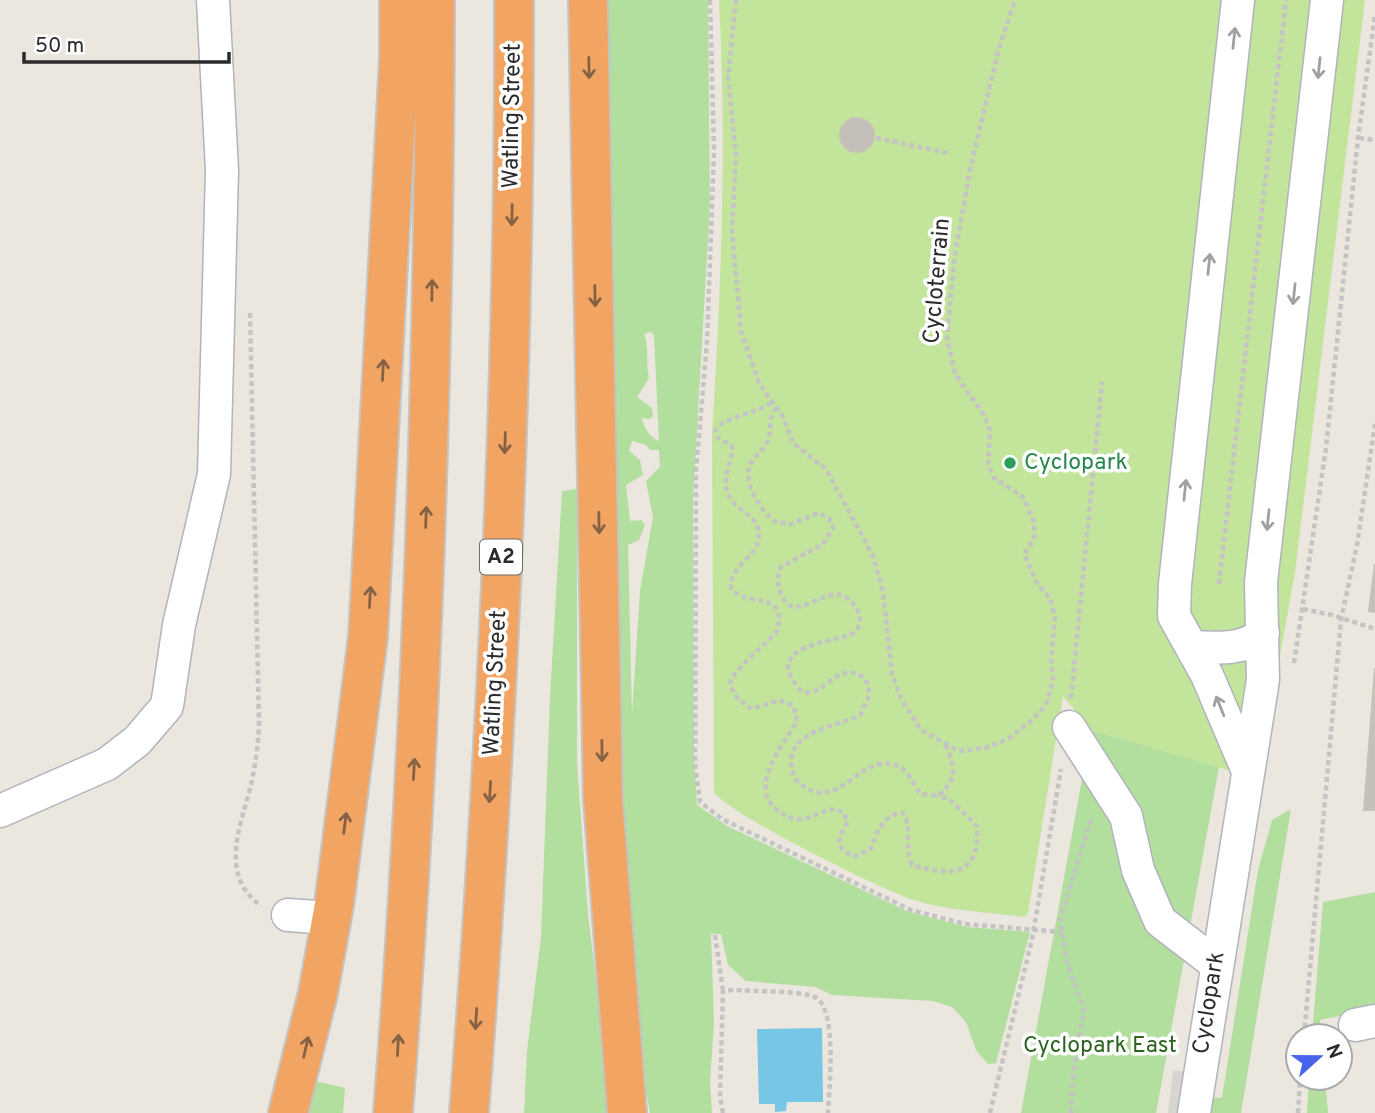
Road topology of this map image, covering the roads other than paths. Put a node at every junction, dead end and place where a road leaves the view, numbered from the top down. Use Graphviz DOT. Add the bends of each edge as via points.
graph roads {
  1 [pos="213,0"];
  2 [pos="399,0"];
  3 [pos="435,0"];
  4 [pos="514,0"];
  5 [pos="588,0"];
  6 [pos="1238,0"];
  7 [pos="1327,0"];
  8 [pos="1262,633"];
  9 [pos="1192,648"];
  10 [pos="1069,727"];
  11 [pos="1247,769"];
  12 [pos="0,811"];
  13 [pos="288,915"];
  14 [pos="331,918"];
  15 [pos="1216,964"];
  16 [pos="288,1113"];
  17 [pos="393,1113"];
  18 [pos="469,1113"];
  19 [pos="627,1113"];
  20 [pos="1194,1113"];
  1 -- 12 [label="lane" via="222,170 214,474 179,625 167,706 137,741 107,764"];
  14 -- 2 [label="highway, one-way" via="368,637"];
  17 -- 3 [label="highway, one-way" via="423,588"];
  4 -- 18 [label="highway, Watling Street / A2, one-way" via="500,606"];
  5 -- 19 [label="highway, one-way" via="603,799"];
  9 -- 6 [label="lane, one-way" via="1174,616 1175,584"];
  7 -- 8 [label="lane, Cyclopark, one-way" via="1261,582"];
  8 -- 9 [label="lane" via="1245,644"];
  8 -- 11 [label="lane, Cyclopark" via="1263,680"];
  11 -- 9 [label="lane, one-way"];
  10 -- 15 [label="lane" via="1126,816 1138,870 1160,921"];
  11 -- 15 [label="lane, Cyclopark"];
  13 -- 14 [label="lane"];
  16 -- 14 [label="highway, one-way"];
  15 -- 20 [label="lane, Cyclopark"];
}
